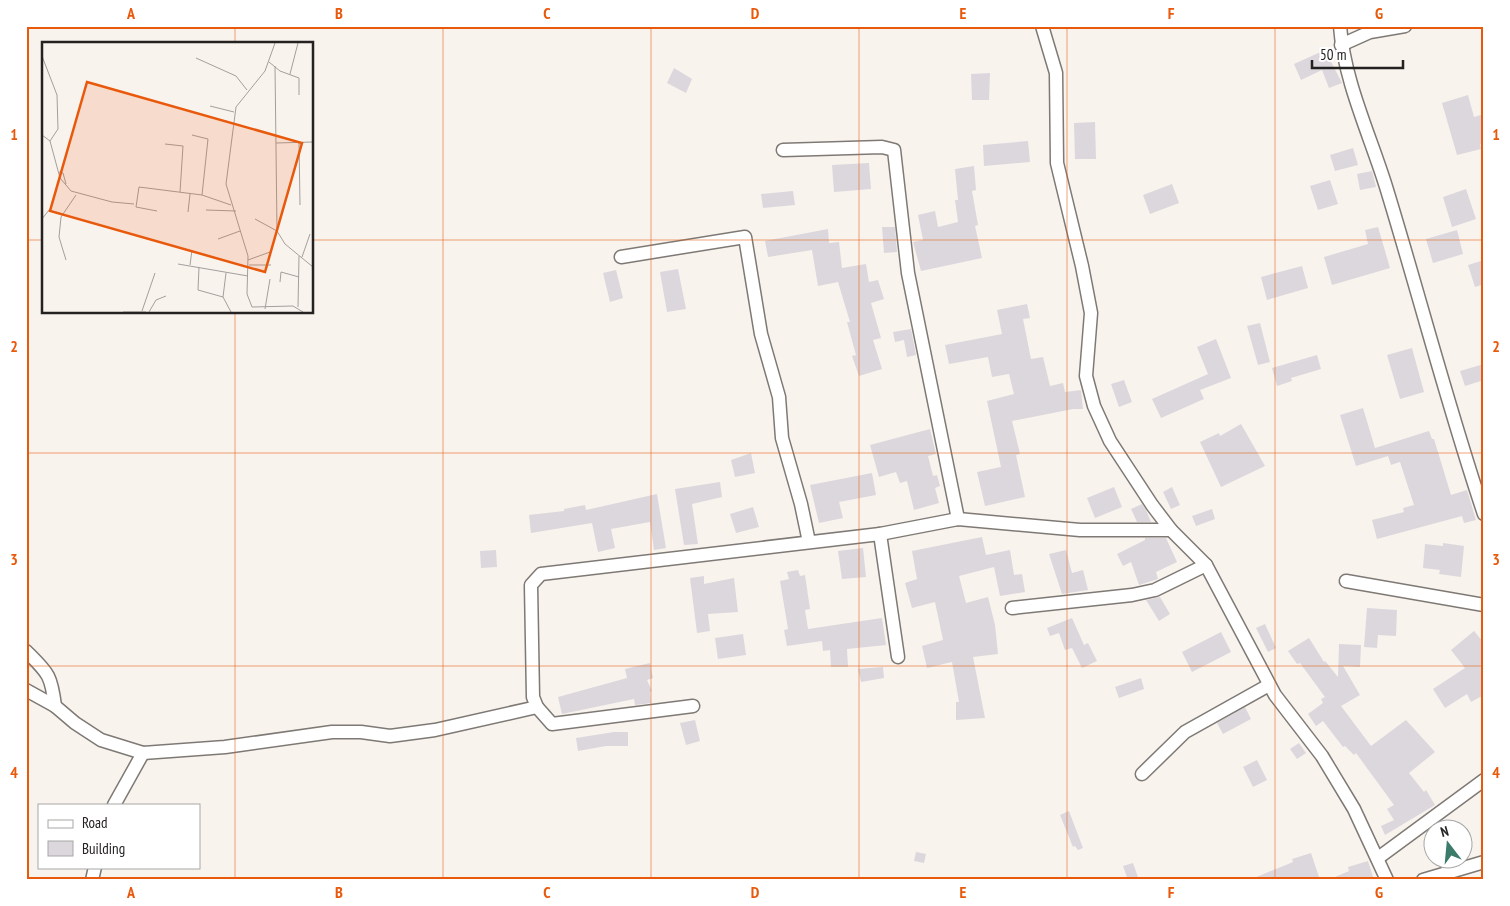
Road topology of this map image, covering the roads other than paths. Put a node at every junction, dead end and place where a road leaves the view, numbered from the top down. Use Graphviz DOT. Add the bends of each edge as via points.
graph roads {
  1 [pos="1042,26"];
  2 [pos="1340,26"];
  3 [pos="1405,26"];
  4 [pos="1341,45"];
  5 [pos="783,150"];
  6 [pos="621,258"];
  7 [pos="1484,514"];
  8 [pos="958,520"];
  9 [pos="1171,530"];
  10 [pos="880,534"];
  11 [pos="809,542"];
  12 [pos="1206,565"];
  13 [pos="1346,581"];
  14 [pos="1484,605"];
  15 [pos="1012,608"];
  16 [pos="26,651"];
  17 [pos="898,657"];
  18 [pos="1269,685"];
  19 [pos="26,690"];
  20 [pos="55,706"];
  21 [pos="693,706"];
  22 [pos="537,707"];
  23 [pos="143,753"];
  24 [pos="1142,774"];
  25 [pos="1484,780"];
  26 [pos="115,804"];
  27 [pos="1378,858"];
  28 [pos="1484,862"];
  29 [pos="1387,880"];
  30 [pos="1423,880"];
  1 -- 9 [label="street" via="1056,74 1057,163 1091,314 1086,376 1094,406 1110,441"];
  2 -- 4 [label="street"];
  3 -- 4 [label="street" via="1370,32"];
  4 -- 7 [label="street" via="1413,275 1437,369"];
  5 -- 8 [label="street" via="882,147 894,150 908,273"];
  6 -- 11 [label="street" via="745,237 762,334 779,397 782,438"];
  8 -- 9 [label="street" via="1080,530"];
  8 -- 10 [label="street"];
  9 -- 12 [label="street"];
  10 -- 11 [label="street"];
  10 -- 17 [label="street"];
  11 -- 22 [label="street" via="541,574 531,584 530,601 533,697"];
  12 -- 15 [label="street" via="1155,590"];
  12 -- 18 [label="street"];
  13 -- 14 [label="street"];
  16 -- 20 [label="street" via="52,680"];
  18 -- 24 [label="street" via="1186,732"];
  18 -- 27 [label="street" via="1322,756 1354,809"];
  19 -- 20 [label="street"];
  20 -- 23 [label="street" via="101,740"];
  21 -- 22 [label="street" via="562,724 552,724"];
  22 -- 23 [label="street" via="435,730 390,736 332,732"];
  23 -- 26 [label="street"];
  25 -- 27 [label="street"];
  27 -- 29 [label="street"];
  28 -- 30 [label="street"];
}
